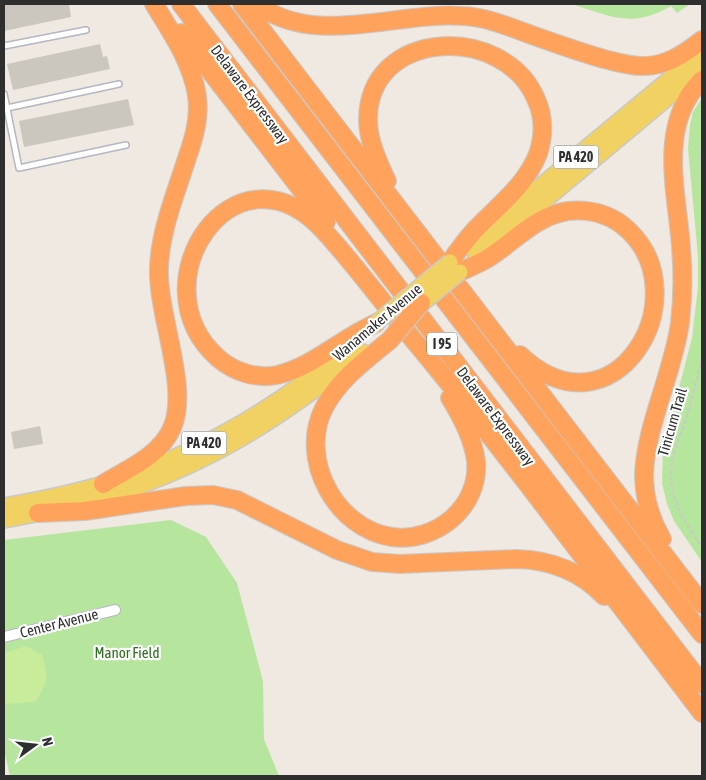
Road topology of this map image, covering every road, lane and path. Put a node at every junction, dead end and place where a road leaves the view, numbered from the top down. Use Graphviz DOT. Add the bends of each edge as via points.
graph roads {
  1 [pos="154,4"];
  2 [pos="159,4"];
  3 [pos="181,4"];
  4 [pos="217,4"];
  5 [pos="242,4"];
  6 [pos="257,4"];
  7 [pos="86,30"];
  8 [pos="702,40"];
  9 [pos="4,46"];
  10 [pos="702,52"];
  11 [pos="702,69"];
  12 [pos="702,80"];
  13 [pos="118,84"];
  14 [pos="4,94"];
  15 [pos="7,108"];
  16 [pos="702,143"];
  17 [pos="126,145"];
  18 [pos="702,186"];
  19 [pos="416,231"];
  20 [pos="455,267"];
  21 [pos="365,278"];
  22 [pos="421,303"];
  23 [pos="473,304"];
  24 [pos="384,332"];
  25 [pos="416,342"];
  26 [pos="702,357"];
  27 [pos="102,484"];
  28 [pos="4,506"];
  29 [pos="38,513"];
  30 [pos="4,520"];
  31 [pos="702,547"];
  32 [pos="702,603"];
  33 [pos="115,610"];
  34 [pos="702,634"];
  35 [pos="644,636"];
  36 [pos="4,637"];
  37 [pos="702,684"];
  38 [pos="702,713"];
  1 -- 27 [label="highway" via="187,62 198,104 195,132 164,233 159,262 160,290 177,386 177,412 172,428 159,447"];
  2 -- 21 [label="highway" via="337,236"];
  3 -- 37 [label="highway, Delaware Expressway / I 95"];
  4 -- 34 [label="highway, Delaware Expressway / I 95"];
  5 -- 19 [label="highway"];
  6 -- 8 [label="highway" via="284,20 314,26 439,16 474,17 588,54 638,66 672,60"];
  7 -- 9 [label="lane"];
  10 -- 20 [label="main road, Wanamaker Avenue / PA 420"];
  11 -- 20 [label="main road, Wanamaker Avenue / PA 420"];
  12 -- 32 [label="highway" via="684,105 674,138 683,264 682,303 678,338 648,445 644,476 648,506 656,527"];
  13 -- 15 [label="lane"];
  14 -- 15 [label="lane"];
  15 -- 17 [label="lane" via="19,168"];
  16 -- 18 [label="path"];
  19 -- 20 [label="highway" via="387,180 373,147 368,120 372,95 386,72 413,53 446,45 485,51 504,61 528,84 540,111 542,138 528,172 504,202 473,232"];
  19 -- 23 [label="highway"];
  20 -- 22 [label="main road, Wanamaker Avenue / PA 420, bridge"];
  20 -- 23 [label="highway" via="490,257 538,222 568,212 590,212 606,215 631,233 644,252 653,284 651,320 637,351 613,373 586,382 564,381 542,372 520,354"];
  20 -- 24 [label="main road, Wanamaker Avenue / PA 420, bridge"];
  21 -- 24 [label="highway" via="314,221 292,206 264,200 250,201 231,208 210,224 191,258 186,291 193,321 208,348 230,367 254,376 275,376 294,370 341,342"];
  21 -- 25 [label="highway"];
  22 -- 24 [label="highway, bridge"];
  23 -- 32 [label="highway"];
  24 -- 25 [label="highway" via="330,399 319,421 316,447 323,480 340,507 366,528 399,538 429,533 452,519 468,498 476,472 473,447 465,425"];
  24 -- 27 [label="main road, Wanamaker Avenue / PA 420" via="223,434 174,458"];
  24 -- 29 [label="main road, Wanamaker Avenue / PA 420" via="294,406 230,445 128,490"];
  25 -- 35 [label="highway"];
  26 -- 31 [label="path, Tinicum Trail" via="674,450 671,474 677,504"];
  27 -- 28 [label="main road, Wanamaker Avenue / PA 420"];
  29 -- 30 [label="main road, Wanamaker Avenue / PA 420"];
  29 -- 35 [label="highway" via="85,511 213,495 237,500 337,550 372,562 544,562 585,579"];
  33 -- 36 [label="street, Center Avenue"];
  35 -- 38 [label="highway"];
}
